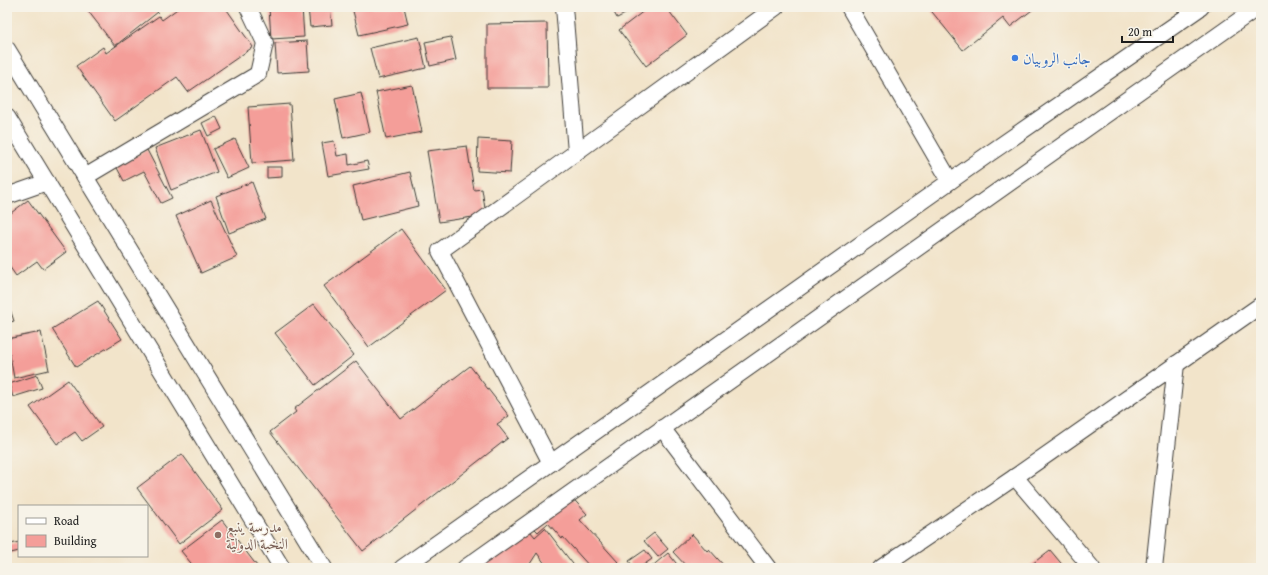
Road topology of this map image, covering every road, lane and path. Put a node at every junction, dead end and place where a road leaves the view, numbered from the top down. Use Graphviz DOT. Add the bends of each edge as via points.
graph roads {
  1 [pos="248,7"];
  2 [pos="564,7"];
  3 [pos="776,7"];
  4 [pos="849,7"];
  5 [pos="1201,7"];
  6 [pos="1258,7"];
  7 [pos="7,49"];
  8 [pos="7,117"];
  9 [pos="576,152"];
  10 [pos="85,177"];
  11 [pos="950,181"];
  12 [pos="47,182"];
  13 [pos="7,196"];
  14 [pos="1261,305"];
  15 [pos="1176,364"];
  16 [pos="662,428"];
  17 [pos="551,463"];
  18 [pos="1015,477"];
  19 [pos="282,568"];
  20 [pos="324,568"];
  21 [pos="402,568"];
  22 [pos="465,568"];
  23 [pos="768,568"];
  24 [pos="881,568"];
  25 [pos="1092,568"];
  26 [pos="1154,568"];
  1 -- 10 [label="street" via="266,43 258,74"];
  2 -- 9 [label="street"];
  3 -- 9 [label="street"];
  4 -- 11 [label="street"];
  5 -- 11 [label="street"];
  6 -- 16 [label="street"];
  7 -- 10 [label="street"];
  8 -- 12 [label="street"];
  9 -- 17 [label="street" via="440,251"];
  10 -- 20 [label="street"];
  11 -- 17 [label="street"];
  12 -- 13 [label="street"];
  12 -- 19 [label="street"];
  14 -- 15 [label="street"];
  15 -- 18 [label="street"];
  15 -- 26 [label="street"];
  16 -- 22 [label="street"];
  16 -- 23 [label="street"];
  17 -- 21 [label="street"];
  18 -- 24 [label="street"];
  18 -- 25 [label="street"];
}
